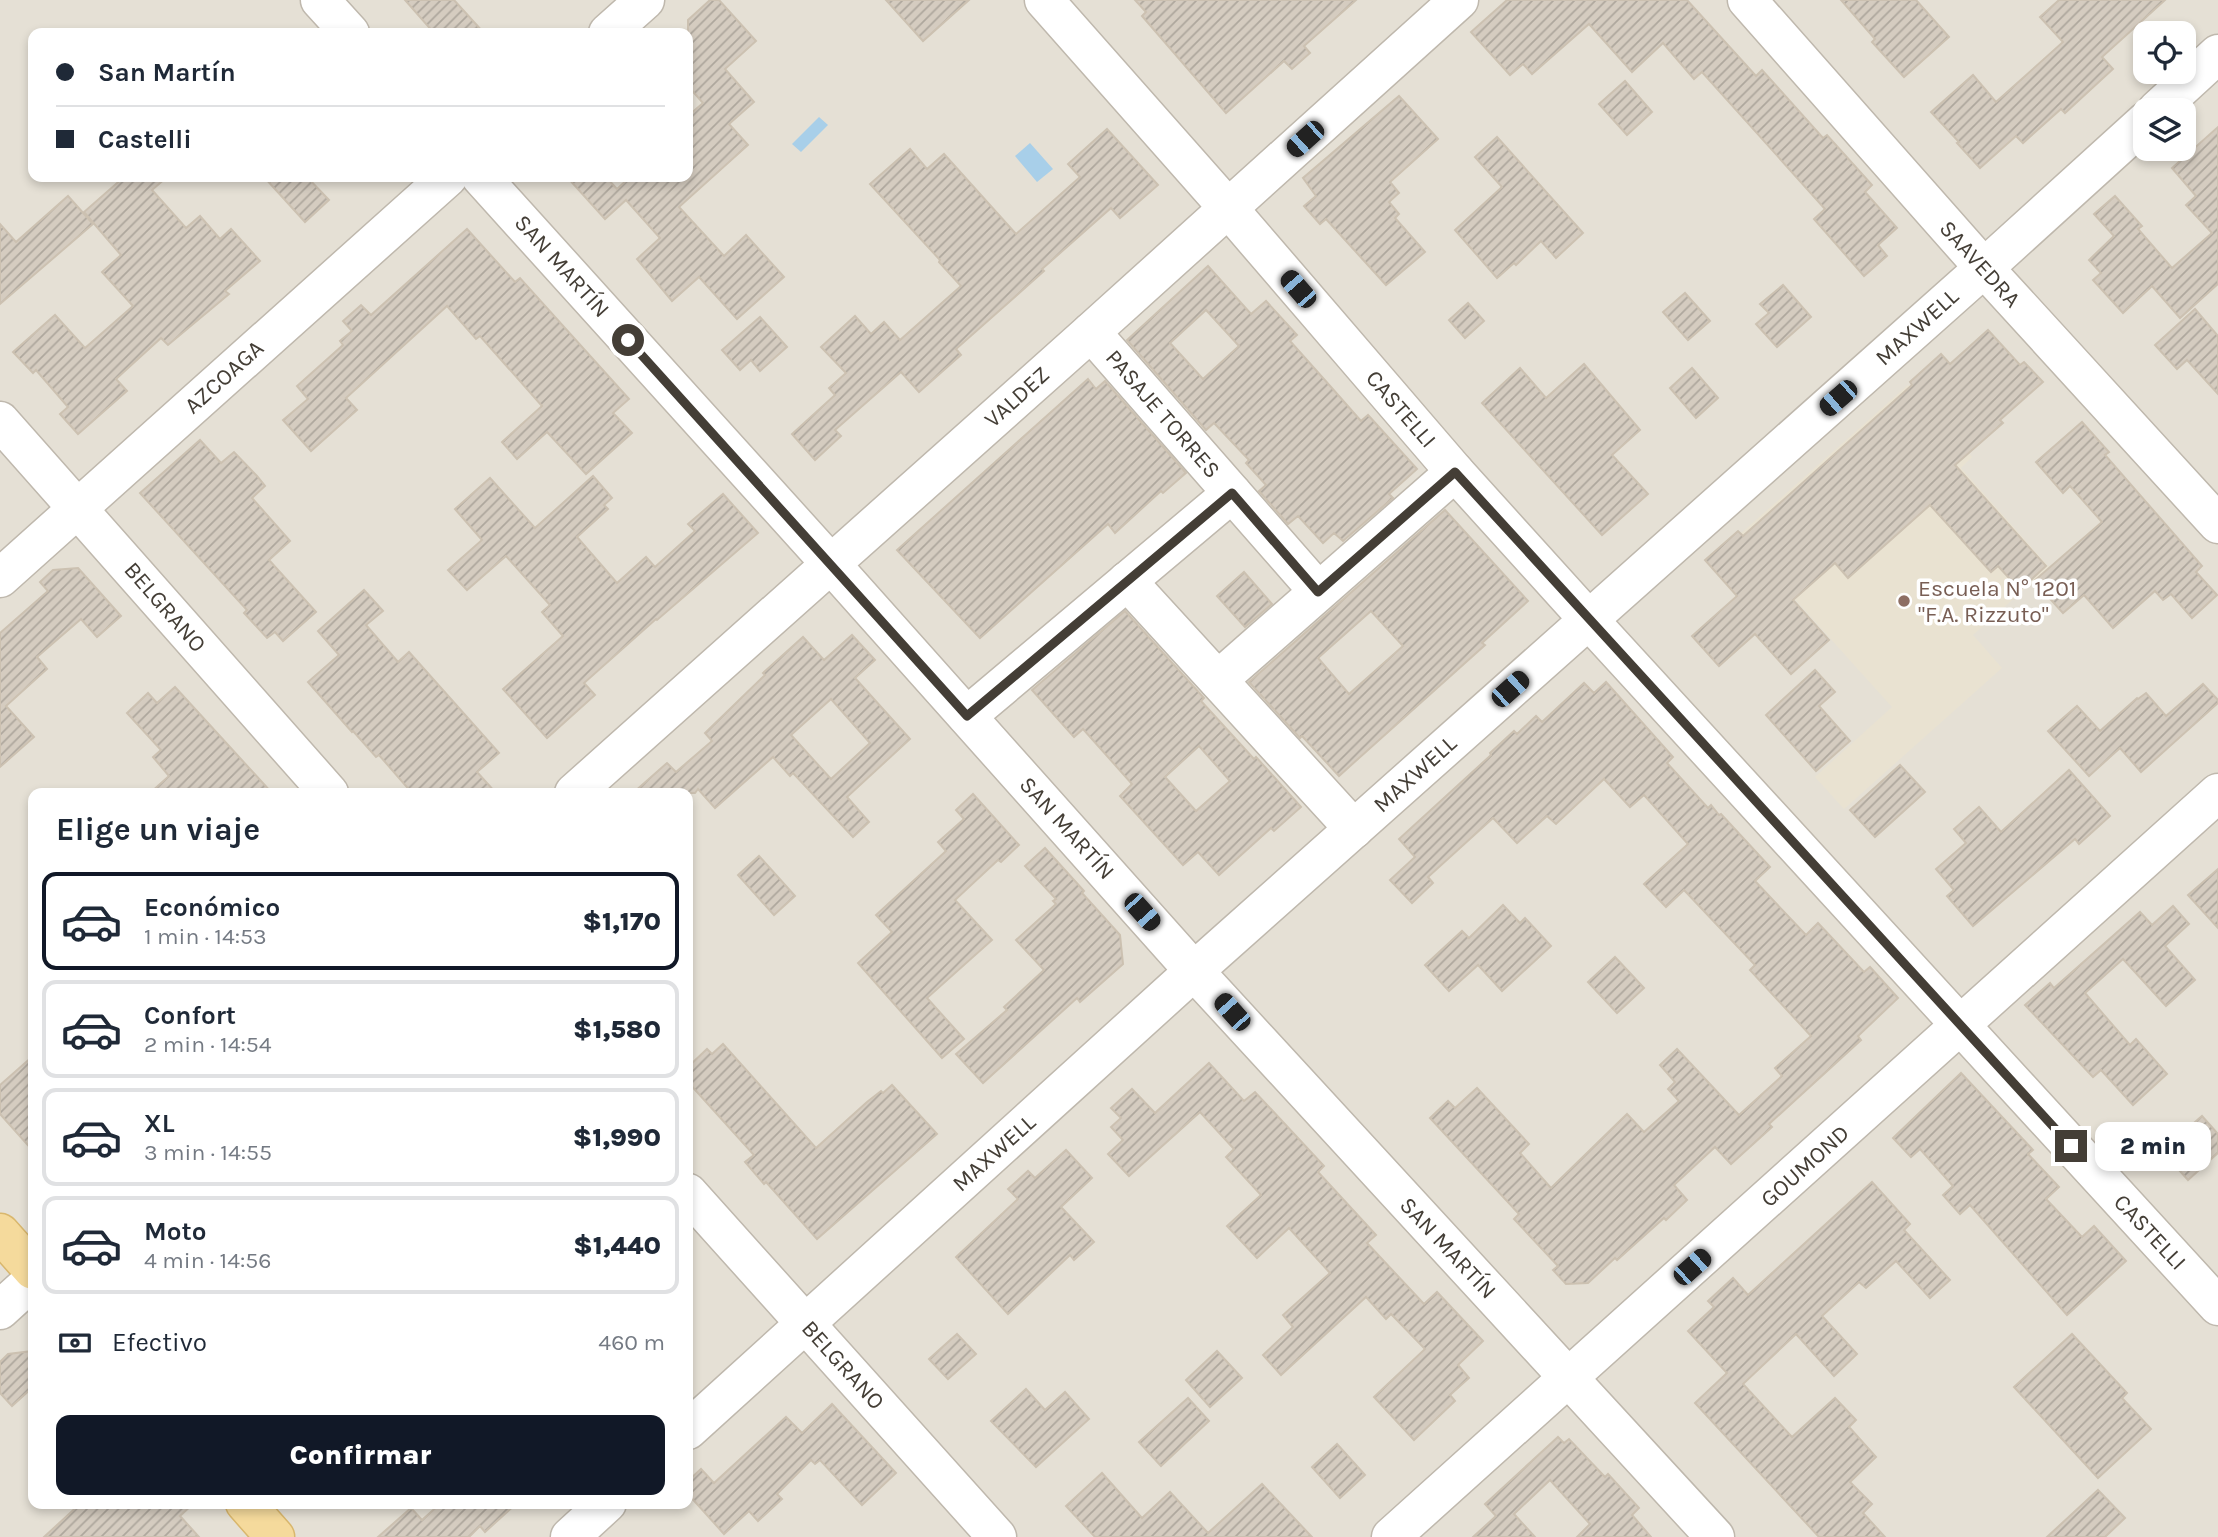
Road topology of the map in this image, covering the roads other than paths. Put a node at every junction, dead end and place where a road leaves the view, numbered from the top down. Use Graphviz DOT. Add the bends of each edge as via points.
graph roads {
  1 [pos="320,0"];
  2 [pos="645,0"];
  3 [pos="1044,0"];
  4 [pos="1459,0"];
  5 [pos="1747,0"];
  6 [pos="345,28"];
  7 [pos="614,28"];
  8 [pos="2218,54"];
  9 [pos="2170,98"];
  10 [pos="2133,133"];
  11 [pos="442,182"];
  12 [pos="486,182"];
  13 [pos="1228,208"];
  14 [pos="1984,268"];
  15 [pos="1091,332"];
  16 [pos="0,421"];
  17 [pos="1455,472"];
  18 [pos="1232,493"];
  19 [pos="78,508"];
  20 [pos="2218,524"];
  21 [pos="831,563"];
  22 [pos="0,578"];
  23 [pos="1126,581"];
  24 [pos="1318,592"];
  25 [pos="1588,619"];
  26 [pos="1219,680"];
  27 [pos="967,716"];
  28 [pos="325,788"];
  29 [pos="580,788"];
  30 [pos="2218,793"];
  31 [pos="1354,829"];
  32 [pos="1194,971"];
  33 [pos="1960,1026"];
  34 [pos="693,1199"];
  35 [pos="0,1233"];
  36 [pos="28,1264"];
  37 [pos="28,1285"];
  38 [pos="2218,1306"];
  39 [pos="0,1310"];
  40 [pos="805,1323"];
  41 [pos="1568,1378"];
  42 [pos="693,1425"];
  43 [pos="250,1509"];
  44 [pos="600,1509"];
  45 [pos="275,1537"];
  46 [pos="570,1537"];
  47 [pos="997,1537"];
  48 [pos="1391,1537"];
  49 [pos="1715,1537"];
  1 -- 6 [label="street"];
  2 -- 7 [label="street"];
  3 -- 13 [label="street, CASTELLI"];
  4 -- 13 [label="street, VALDEZ"];
  5 -- 14 [label="street, SAAVEDRA"];
  8 -- 9 [label="street"];
  10 -- 14 [label="street, MAXWELL"];
  11 -- 19 [label="street, AZCOAGA"];
  12 -- 21 [label="street, SAN MARTÍN"];
  13 -- 15 [label="street, VALDEZ"];
  13 -- 17 [label="street, CASTELLI"];
  14 -- 20 [label="street, SAAVEDRA"];
  14 -- 25 [label="street, MAXWELL"];
  15 -- 18 [label="street, PASAJE TORRES"];
  15 -- 21 [label="street, VALDEZ"];
  16 -- 19 [label="street, BELGRANO"];
  17 -- 24 [label="street"];
  17 -- 25 [label="street, CASTELLI"];
  18 -- 23 [label="street"];
  18 -- 24 [label="street, PASAJE TORRES"];
  19 -- 22 [label="street, AZCOAGA"];
  19 -- 28 [label="street, BELGRANO"];
  21 -- 27 [label="street, SAN MARTÍN"];
  21 -- 29 [label="street, VALDEZ"];
  23 -- 26 [label="street"];
  23 -- 27 [label="street"];
  24 -- 26 [label="street"];
  25 -- 31 [label="street, MAXWELL"];
  25 -- 33 [label="street, CASTELLI"];
  26 -- 31 [label="street"];
  27 -- 32 [label="street, SAN MARTÍN"];
  30 -- 33 [label="street, GOUMOND"];
  31 -- 32 [label="street, MAXWELL"];
  32 -- 40 [label="street, MAXWELL"];
  32 -- 41 [label="street, SAN MARTÍN"];
  33 -- 38 [label="street, CASTELLI"];
  33 -- 41 [label="street, GOUMOND"];
  34 -- 40 [label="street, BELGRANO"];
  35 -- 36 [label="main road"];
  37 -- 39 [label="street"];
  40 -- 42 [label="street, MAXWELL"];
  40 -- 47 [label="street, BELGRANO"];
  41 -- 48 [label="street, GOUMOND"];
  41 -- 49 [label="street, SAN MARTÍN"];
  43 -- 45 [label="main road"];
  44 -- 46 [label="street"];
}
